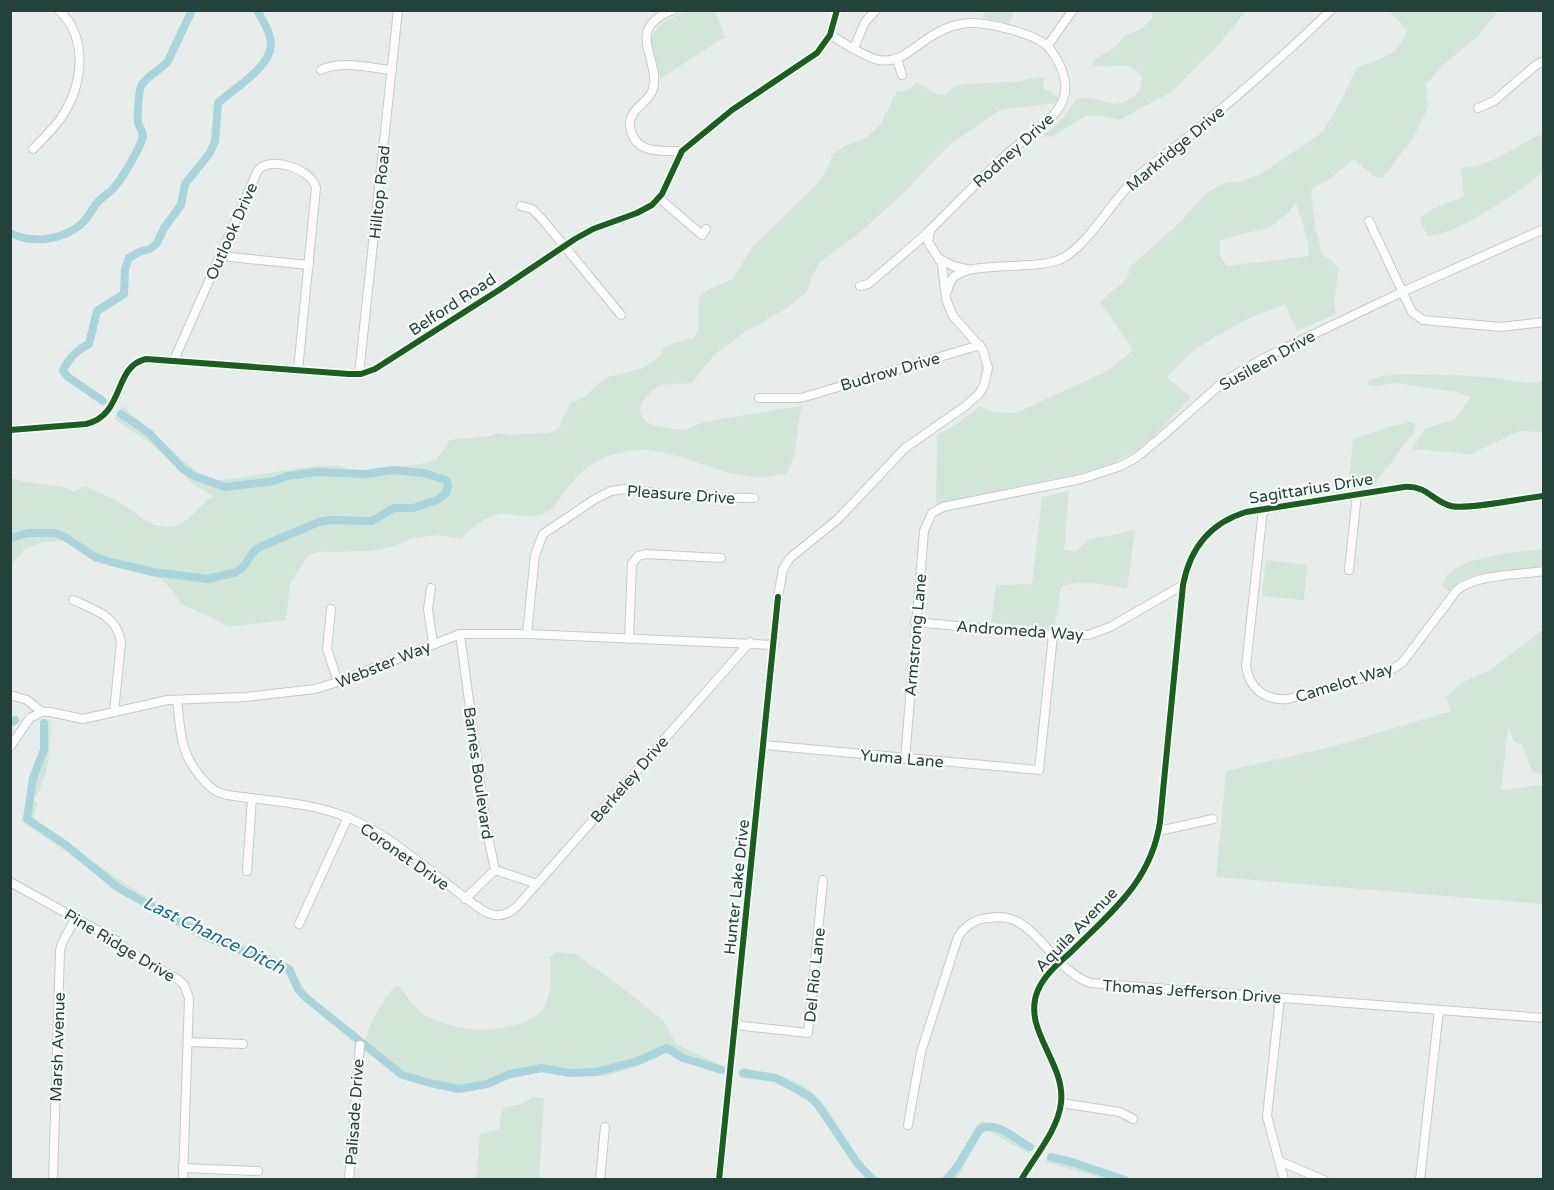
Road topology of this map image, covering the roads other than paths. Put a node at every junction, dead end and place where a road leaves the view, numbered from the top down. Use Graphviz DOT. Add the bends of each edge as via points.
graph roads {
  1 [pos="59,10"];
  2 [pos="398,10"];
  3 [pos="673,10"];
  4 [pos="837,10"];
  5 [pos="876,10"];
  6 [pos="1073,10"];
  7 [pos="1331,10"];
  8 [pos="68,14"];
  9 [pos="830,35"];
  10 [pos="1047,45"];
  11 [pos="854,48"];
  12 [pos="897,59"];
  13 [pos="1544,61"];
  14 [pos="321,70"];
  15 [pos="392,70"];
  16 [pos="902,75"];
  17 [pos="1478,108"];
  18 [pos="33,149"];
  19 [pos="682,151"];
  20 [pos="659,198"];
  21 [pos="521,206"];
  22 [pos="1369,221"];
  23 [pos="706,229"];
  24 [pos="1544,229"];
  25 [pos="930,230"];
  26 [pos="564,246"];
  27 [pos="220,256"];
  28 [pos="938,258"];
  29 [pos="309,265"];
  30 [pos="978,269"];
  31 [pos="860,286"];
  32 [pos="1402,291"];
  33 [pos="946,299"];
  34 [pos="621,315"];
  35 [pos="1544,322"];
  36 [pos="980,345"];
  37 [pos="174,360"];
  38 [pos="298,370"];
  39 [pos="359,374"];
  40 [pos="759,398"];
  41 [pos="10,430"];
  42 [pos="1357,494"];
  43 [pos="1544,496"];
  44 [pos="754,498"];
  45 [pos="1263,509"];
  46 [pos="932,513"];
  47 [pos="721,558"];
  48 [pos="1349,570"];
  49 [pos="1544,571"];
  50 [pos="1183,585"];
  51 [pos="430,588"];
  52 [pos="73,600"];
  53 [pos="331,609"];
  54 [pos="915,622"];
  55 [pos="460,634"];
  56 [pos="527,634"];
  57 [pos="1053,635"];
  58 [pos="629,639"];
  59 [pos="750,642"];
  60 [pos="434,643"];
  61 [pos="774,645"];
  62 [pos="338,682"];
  63 [pos="10,695"];
  64 [pos="177,700"];
  65 [pos="42,712"];
  66 [pos="114,712"];
  67 [pos="764,745"];
  68 [pos="10,747"];
  69 [pos="905,759"];
  70 [pos="252,798"];
  71 [pos="348,817"];
  72 [pos="1213,819"];
  73 [pos="1158,831"];
  74 [pos="495,870"];
  75 [pos="247,871"];
  76 [pos="823,880"];
  77 [pos="10,882"];
  78 [pos="537,884"];
  79 [pos="465,899"];
  80 [pos="76,917"];
  81 [pos="299,924"];
  82 [pos="1060,962"];
  83 [pos="1280,998"];
  84 [pos="1439,1010"];
  85 [pos="1544,1018"];
  86 [pos="735,1025"];
  87 [pos="188,1042"];
  88 [pos="243,1044"];
  89 [pos="360,1045"];
  90 [pos="1061,1103"];
  91 [pos="1133,1119"];
  92 [pos="908,1125"];
  93 [pos="605,1127"];
  94 [pos="1279,1161"];
  95 [pos="183,1168"];
  96 [pos="258,1171"];
  97 [pos="53,1179"];
  98 [pos="183,1179"];
  99 [pos="349,1179"];
  100 [pos="600,1179"];
  101 [pos="719,1179"];
  102 [pos="1021,1179"];
  103 [pos="1284,1179"];
  104 [pos="1324,1179"];
  105 [pos="1420,1179"];
  1 -- 8 [label="street"];
  2 -- 15 [label="street, Hilltop Road"];
  3 -- 19 [label="street" via="658,18 648,32 646,50 654,75 652,89 633,113 630,126 634,140 644,148"];
  4 -- 9 [label="street"];
  5 -- 11 [label="street" via="865,22"];
  6 -- 10 [label="street"];
  7 -- 30 [label="street, Markridge Drive" via="1281,59 1138,176 1069,255 1051,263"];
  8 -- 18 [label="street" via="79,46 77,80 65,111"];
  9 -- 11 [label="street"];
  9 -- 19 [label="street" via="811,58 732,110"];
  10 -- 12 [label="street" via="1002,27 963,24 935,34"];
  10 -- 25 [label="street, Rodney Drive" via="1063,72 1065,89 1061,104"];
  11 -- 12 [label="street" via="876,59"];
  12 -- 16 [label="street"];
  13 -- 17 [label="street" via="1494,101"];
  14 -- 15 [label="street" via="344,65"];
  15 -- 39 [label="street, Hilltop Road"];
  19 -- 20 [label="street"];
  20 -- 23 [label="street" via="702,235"];
  20 -- 26 [label="street, Belford Road" via="645,210 584,233"];
  21 -- 26 [label="street" via="536,213"];
  22 -- 32 [label="street"];
  24 -- 32 [label="street, Susileen Drive"];
  25 -- 28 [label="street, Hunter Lake Drive" via="928,242"];
  25 -- 31 [label="street, Rodney Drive" via="868,284"];
  26 -- 34 [label="street"];
  26 -- 39 [label="street, Belford Road" via="384,364"];
  27 -- 29 [label="street"];
  27 -- 29 [label="street, Outlook Drive" via="258,170 274,162 307,174 316,183"];
  27 -- 37 [label="street, Outlook Drive"];
  28 -- 30 [label="street, Markridge Drive" via="961,269"];
  28 -- 33 [label="street, Hunter Lake Drive" via="944,272"];
  29 -- 38 [label="street, Outlook Drive"];
  30 -- 33 [label="street, Markridge Drive" via="952,279"];
  32 -- 35 [label="street" via="1412,312 1423,320 1501,327"];
  32 -- 46 [label="street, Susileen Drive" via="1286,346 1223,382 1137,457 1121,466 1082,480 943,507"];
  33 -- 36 [label="street, Hunter Lake Drive" via="953,316"];
  36 -- 40 [label="street, Budrow Drive" via="801,398"];
  36 -- 61 [label="street, Hunter Lake Drive" via="988,368 979,394 905,448 838,519 790,558 781,576"];
  37 -- 38 [label="street, Belford Road"];
  37 -- 41 [label="street, Belford Road" via="147,359 132,365 109,410 97,420"];
  38 -- 39 [label="street, Belford Road"];
  42 -- 43 [label="street, Sagittarius Drive" via="1415,487 1443,503 1460,507"];
  42 -- 45 [label="street, Sagittarius Drive"];
  42 -- 48 [label="street"];
  44 -- 56 [label="street, Pleasure Drive" via="626,489 611,490 595,499 543,534 535,555"];
  45 -- 49 [label="street, Camelot Way" via="1246,666 1254,687 1272,699 1288,699 1389,671 1402,663 1463,585"];
  45 -- 50 [label="street, Sagittarius Drive" via="1236,515 1205,536 1191,558"];
  46 -- 54 [label="street, Armstrong Lane" via="924,531"];
  47 -- 58 [label="street" via="642,554 634,559"];
  50 -- 57 [label="street, Andromeda Way" via="1100,632"];
  50 -- 73 [label="street, Sagittarius Drive"];
  51 -- 60 [label="street" via="428,609"];
  52 -- 66 [label="street" via="106,615 120,635"];
  53 -- 62 [label="street" via="327,649"];
  54 -- 57 [label="street, Andromeda Way"];
  54 -- 69 [label="street, Armstrong Lane"];
  55 -- 56 [label="street, Webster Way"];
  55 -- 60 [label="street, Webster Way"];
  55 -- 74 [label="street, Barnes Boulevard"];
  56 -- 58 [label="street, Webster Way"];
  57 -- 69 [label="street, Yuma Lane" via="1039,770"];
  58 -- 59 [label="street, Webster Way"];
  59 -- 61 [label="street, Webster Way"];
  59 -- 78 [label="street, Berkeley Drive"];
  60 -- 62 [label="street, Webster Way"];
  61 -- 67 [label="street, Hunter Lake Drive"];
  62 -- 64 [label="street, Webster Way" via="315,689 246,697"];
  63 -- 65 [label="street" via="27,700"];
  64 -- 66 [label="street, Webster Way"];
  64 -- 70 [label="street, Coronet Drive" via="183,748 191,765 220,794"];
  65 -- 66 [label="street, Webster Way" via="83,719"];
  65 -- 68 [label="street" via="30,718"];
  67 -- 69 [label="street, Yuma Lane"];
  67 -- 86 [label="street, Hunter Lake Drive"];
  70 -- 71 [label="street, Coronet Drive" via="314,807"];
  70 -- 75 [label="street"];
  71 -- 79 [label="street, Coronet Drive" via="383,836"];
  71 -- 81 [label="street"];
  72 -- 73 [label="street"];
  73 -- 82 [label="street, Aquila Avenue" via="1149,862 1134,888"];
  74 -- 78 [label="street"];
  74 -- 79 [label="street"];
  76 -- 86 [label="street, Del Rio Lane" via="808,1033"];
  77 -- 80 [label="street, Pine Ridge Drive"];
  78 -- 79 [label="street, Coronet Drive" via="504,915 488,914"];
  80 -- 87 [label="street, Pine Ridge Drive" via="184,985 189,998"];
  80 -- 97 [label="street, Marsh Avenue" via="60,951"];
  82 -- 83 [label="street, Thomas Jefferson Drive" via="1090,983"];
  82 -- 90 [label="street, Aquila Avenue" via="1040,986 1034,1006 1037,1027 1060,1080"];
  82 -- 92 [label="street, Thomas Jefferson Drive" via="1024,926 1009,918 983,918 962,930 921,1052"];
  83 -- 84 [label="street, Thomas Jefferson Drive"];
  83 -- 94 [label="street" via="1267,1116"];
  84 -- 85 [label="street, Thomas Jefferson Drive"];
  84 -- 105 [label="street"];
  86 -- 101 [label="street, Hunter Lake Drive"];
  87 -- 88 [label="street"];
  87 -- 95 [label="street, Pine Ridge Drive"];
  89 -- 99 [label="street, Palisade Drive"];
  90 -- 91 [label="street" via="1120,1112"];
  90 -- 102 [label="street, Aquila Avenue" via="1054,1125"];
  93 -- 100 [label="street"];
  94 -- 103 [label="street"];
  94 -- 104 [label="street"];
  95 -- 96 [label="street"];
  95 -- 98 [label="street, Pine Ridge Drive"];
}
